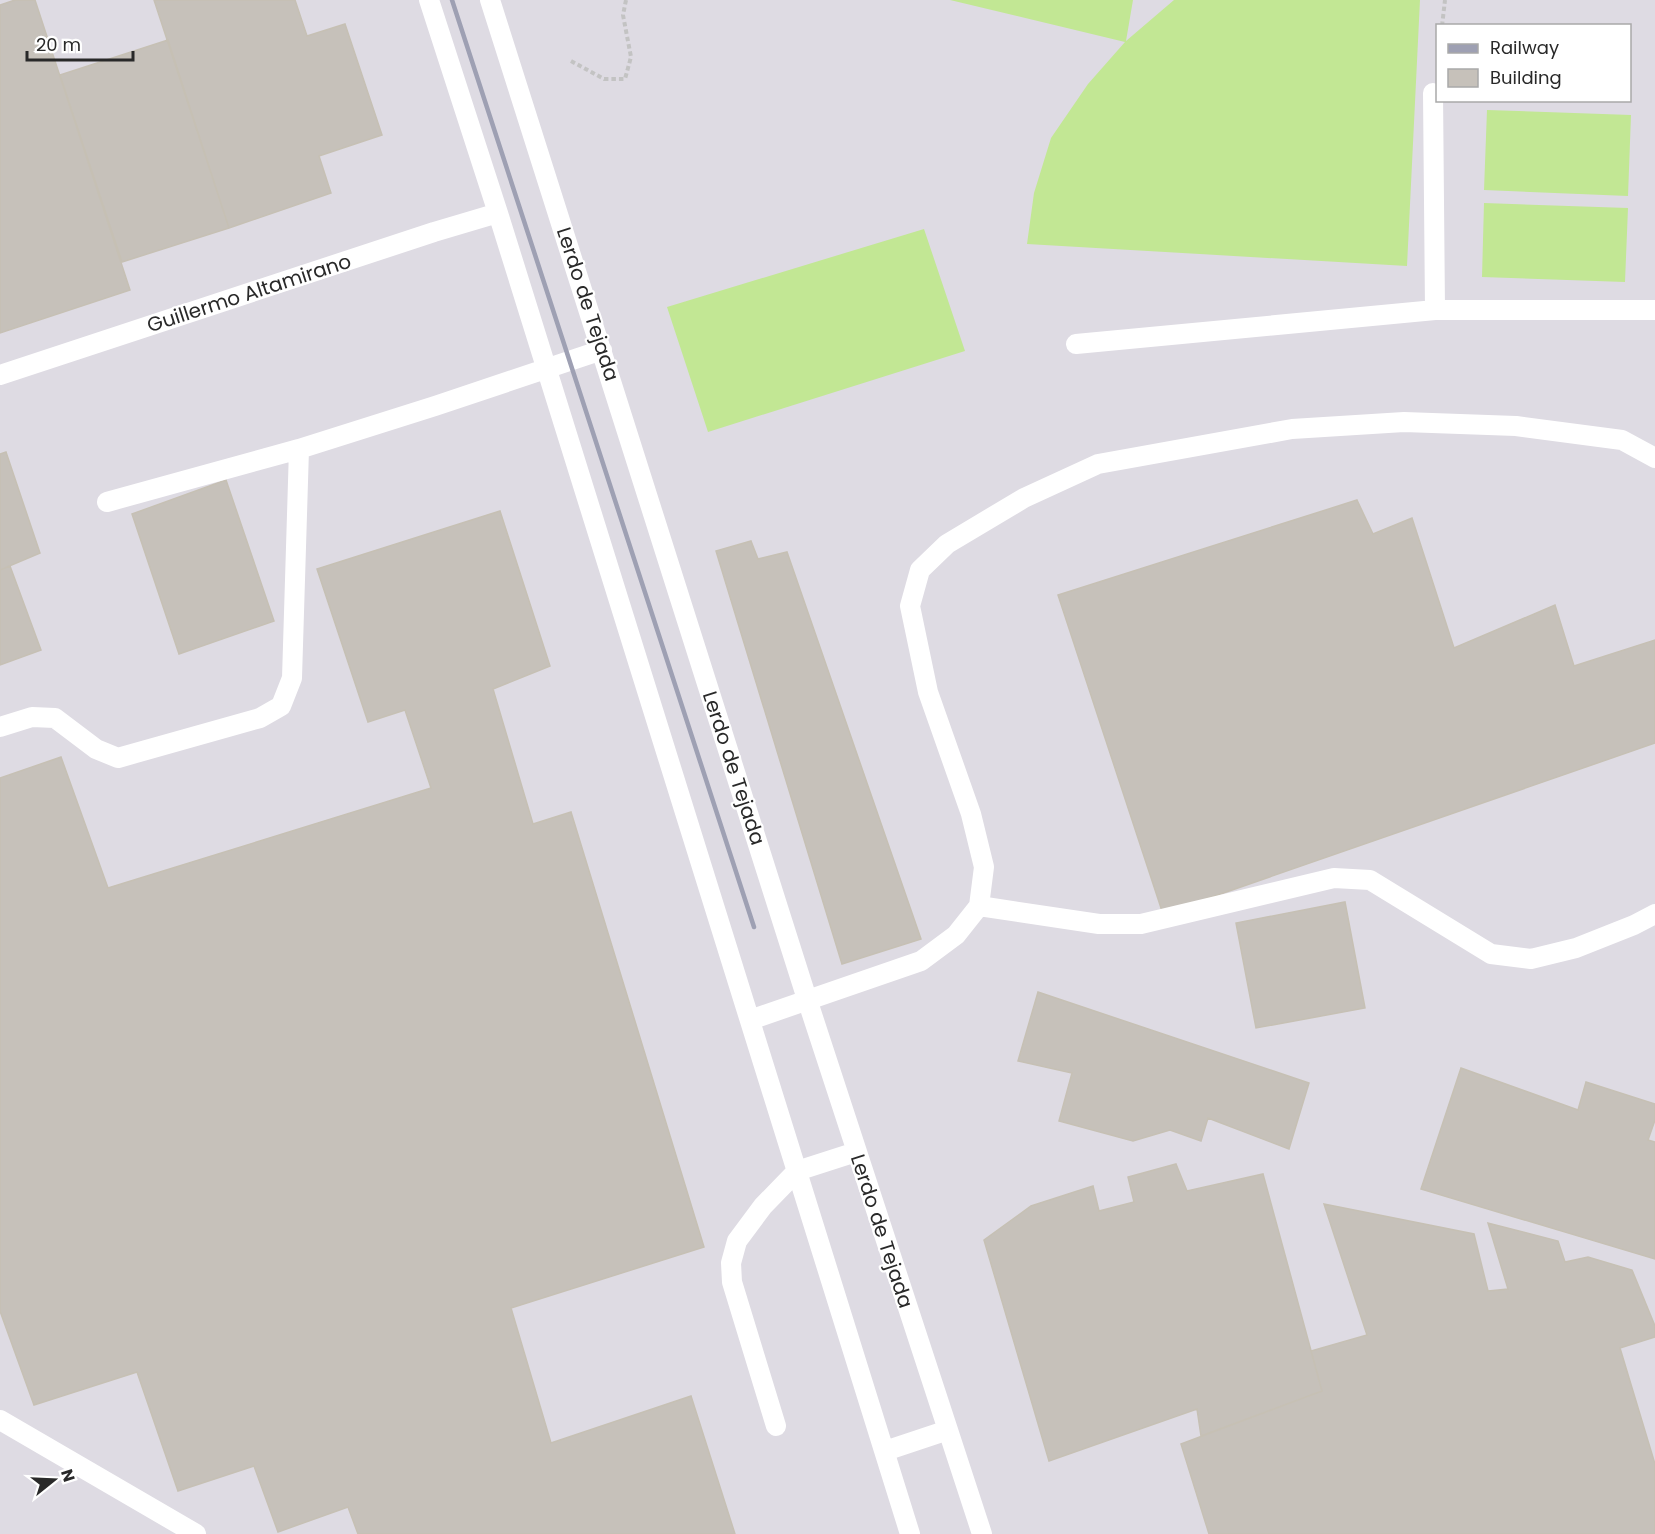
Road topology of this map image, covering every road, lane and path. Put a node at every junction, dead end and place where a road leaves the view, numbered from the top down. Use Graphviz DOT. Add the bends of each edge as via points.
graph roads {
  1 [pos="429,0"];
  2 [pos="490,0"];
  3 [pos="626,0"];
  4 [pos="1445,0"];
  5 [pos="1442,24"];
  6 [pos="571,61"];
  7 [pos="1433,93"];
  8 [pos="498,213"];
  9 [pos="1435,310"];
  10 [pos="1655,310"];
  11 [pos="1076,344"];
  12 [pos="602,350"];
  13 [pos="547,369"];
  14 [pos="0,375"];
  15 [pos="299,449"];
  16 [pos="1655,458"];
  17 [pos="106,502"];
  18 [pos="0,727"];
  19 [pos="979,906"];
  20 [pos="1655,914"];
  21 [pos="807,999"];
  22 [pos="750,1020"];
  23 [pos="856,1152"];
  24 [pos="797,1171"];
  25 [pos="0,1420"];
  26 [pos="776,1426"];
  27 [pos="948,1430"];
  28 [pos="885,1451"];
  29 [pos="196,1534"];
  30 [pos="910,1534"];
  31 [pos="982,1534"];
  1 -- 8 [label="lane"];
  2 -- 12 [label="lane, Lerdo de Tejada"];
  3 -- 6 [label="path" via="623,15 631,57 625,80 604,79"];
  4 -- 5 [label="path"];
  7 -- 9 [label="lane"];
  8 -- 13 [label="lane"];
  8 -- 14 [label="lane, Guillermo Altamirano"];
  9 -- 10 [label="lane"];
  9 -- 11 [label="lane"];
  12 -- 13 [label="lane"];
  12 -- 21 [label="lane, Lerdo de Tejada"];
  13 -- 15 [label="lane"];
  13 -- 22 [label="lane"];
  15 -- 17 [label="lane"];
  15 -- 18 [label="lane" via="292,678 281,706 260,718 118,758 96,749 55,718 32,717"];
  16 -- 19 [label="lane" via="1622,440 1516,426 1404,422 1292,429 1098,464 1024,498 947,544 920,570 910,606 928,692 971,814 984,867"];
  19 -- 20 [label="lane" via="1099,924 1141,924 1334,878 1370,880 1491,954 1531,959 1576,948"];
  19 -- 21 [label="lane" via="956,935 921,961"];
  21 -- 22 [label="lane"];
  21 -- 23 [label="lane, Lerdo de Tejada"];
  22 -- 24 [label="lane"];
  23 -- 24 [label="lane"];
  23 -- 27 [label="lane, Lerdo de Tejada"];
  24 -- 26 [label="lane" via="736,1241 731,1263 732,1282"];
  24 -- 28 [label="lane"];
  25 -- 29 [label="lane"];
  27 -- 28 [label="lane"];
  27 -- 31 [label="lane, Lerdo de Tejada"];
  28 -- 30 [label="lane"];
}
